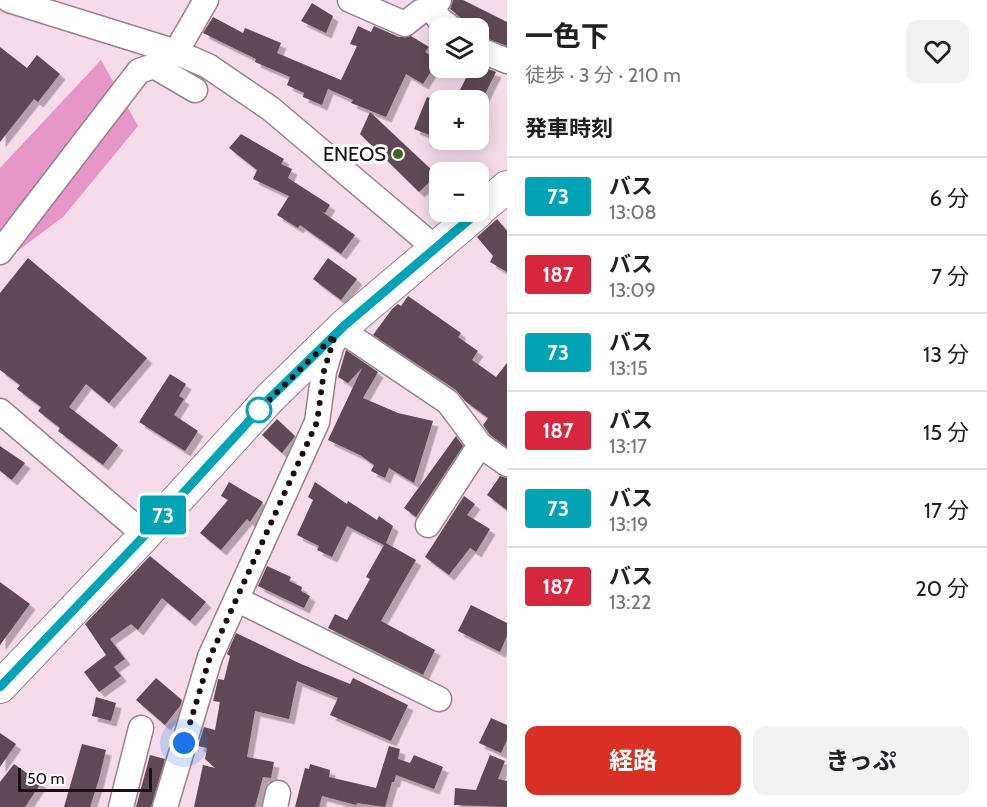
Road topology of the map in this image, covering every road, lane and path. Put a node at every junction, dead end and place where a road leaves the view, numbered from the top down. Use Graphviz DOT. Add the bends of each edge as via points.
graph roads {
  1 [pos="9,0"];
  2 [pos="206,0"];
  3 [pos="350,0"];
  4 [pos="436,4"];
  5 [pos="176,52"];
  6 [pos="489,54"];
  7 [pos="507,61"];
  8 [pos="154,66"];
  9 [pos="195,90"];
  10 [pos="507,187"];
  11 [pos="489,202"];
  12 [pos="465,222"];
  13 [pos="434,248"];
  14 [pos="0,252"];
  15 [pos="338,332"];
  16 [pos="4,424"];
  17 [pos="480,445"];
  18 [pos="507,464"];
  19 [pos="428,525"];
  20 [pos="145,535"];
  21 [pos="238,600"];
  22 [pos="0,687"];
  23 [pos="439,699"];
  24 [pos="141,728"];
  25 [pos="121,807"];
  26 [pos="165,807"];
  1 -- 5 [label="street"];
  2 -- 5 [label="street"];
  3 -- 4 [label="street" via="405,24"];
  5 -- 8 [label="street"];
  5 -- 13 [label="street" via="208,66 271,109"];
  6 -- 7 [label="street"];
  8 -- 9 [label="street"];
  8 -- 14 [label="street" via="139,70"];
  10 -- 11 [label="main road"];
  12 -- 13 [label="main road"];
  13 -- 15 [label="main road"];
  15 -- 17 [label="street" via="448,402"];
  15 -- 20 [label="main road" via="270,398"];
  15 -- 21 [label="street" via="324,371 317,422 262,538"];
  16 -- 20 [label="street"];
  17 -- 18 [label="street"];
  17 -- 19 [label="street"];
  20 -- 22 [label="main road"];
  21 -- 23 [label="street"];
  21 -- 26 [label="street" via="210,657"];
  24 -- 25 [label="street"];
}
